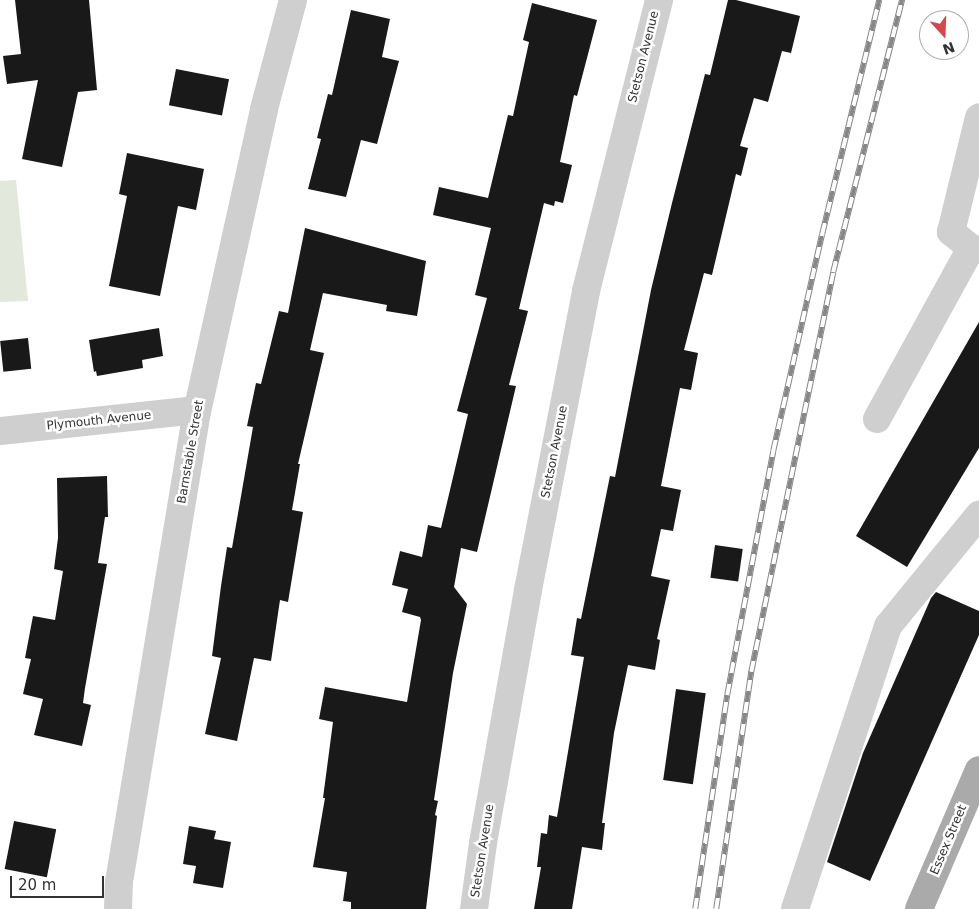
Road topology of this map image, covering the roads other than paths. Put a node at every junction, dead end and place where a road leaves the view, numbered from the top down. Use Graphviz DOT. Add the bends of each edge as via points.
graph roads {
  1 [pos="293,0"];
  2 [pos="659,0"];
  3 [pos="979,117"];
  4 [pos="975,249"];
  5 [pos="197,410"];
  6 [pos="877,419"];
  7 [pos="0,431"];
  8 [pos="979,514"];
  9 [pos="979,770"];
  10 [pos="118,909"];
  11 [pos="474,909"];
  12 [pos="795,909"];
  13 [pos="919,909"];
  1 -- 5 [label="street, Barnstable Street" via="264,109"];
  2 -- 11 [label="street, Stetson Avenue" via="586,291 528,590"];
  3 -- 4 [label="street" via="951,232"];
  4 -- 6 [label="street"];
  5 -- 7 [label="street, Plymouth Avenue"];
  5 -- 10 [label="street, Barnstable Street" via="119,882"];
  8 -- 12 [label="street" via="888,626"];
  9 -- 13 [label="main road, Essex Street"];
}
